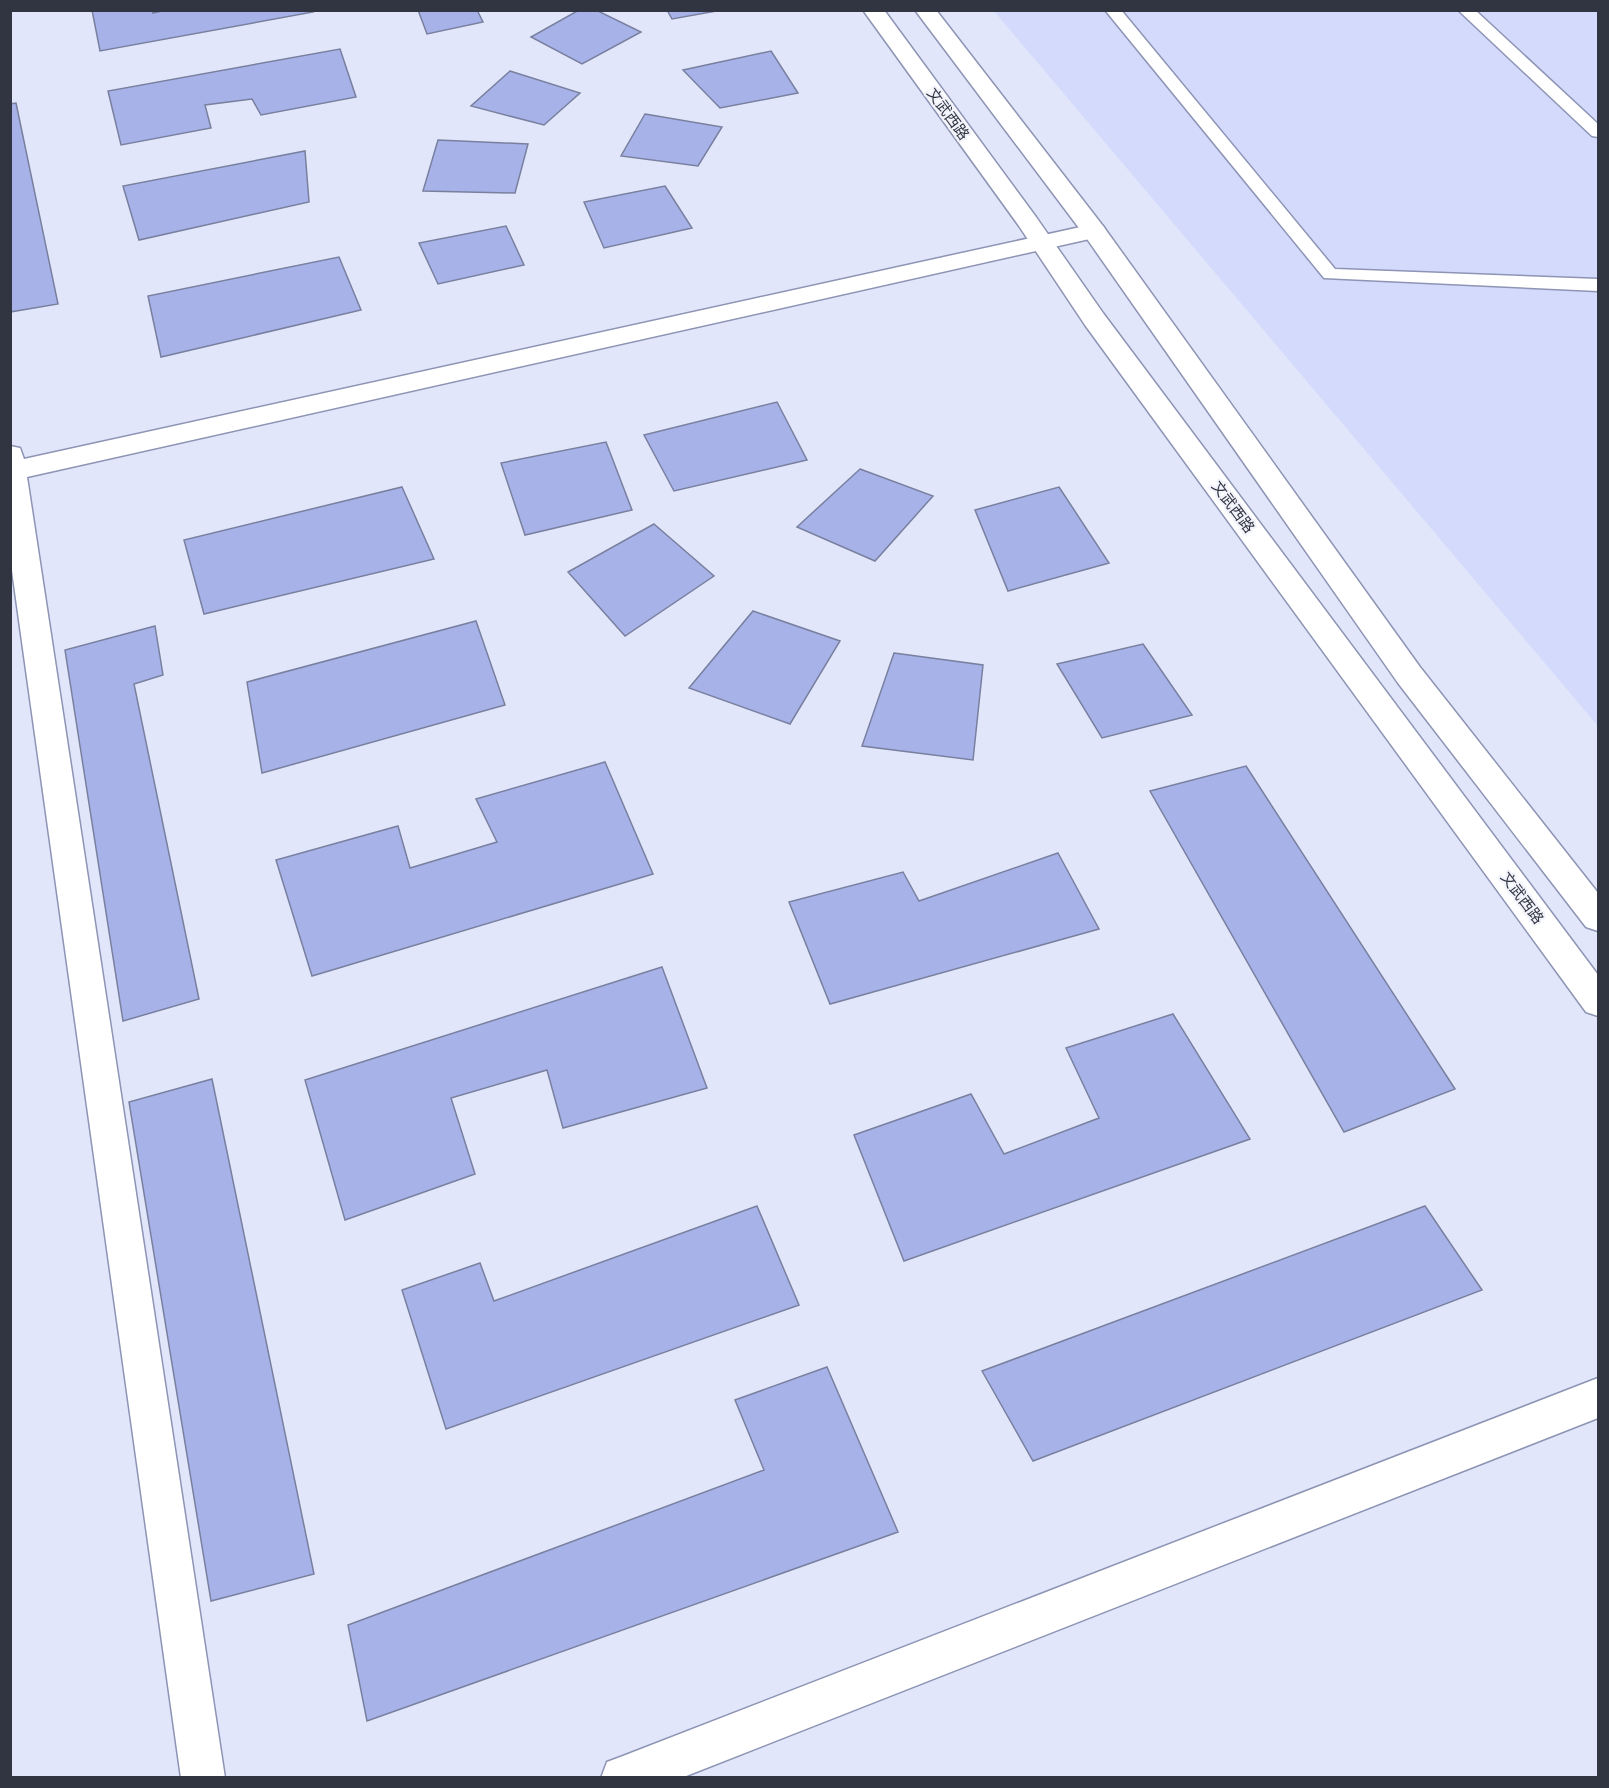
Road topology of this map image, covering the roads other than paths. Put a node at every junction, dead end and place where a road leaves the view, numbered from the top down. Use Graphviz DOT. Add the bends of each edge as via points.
graph roads {
  1 [pos="873,10"];
  2 [pos="925,10"];
  3 [pos="1112,10"];
  4 [pos="1465,10"];
  5 [pos="1599,132"];
  6 [pos="1094,231"];
  7 [pos="1599,285"];
  8 [pos="11,466"];
  9 [pos="1599,917"];
  10 [pos="1599,1000"];
  11 [pos="1599,1398"];
  12 [pos="203,1778"];
  13 [pos="623,1778"];
  1 -- 10 [label="street, 文武西路" via="1028,222 1094,320"];
  2 -- 6 [label="street"];
  3 -- 7 [label="lane" via="1330,274"];
  4 -- 5 [label="lane"];
  6 -- 8 [label="street"];
  6 -- 9 [label="street" via="1409,675"];
  8 -- 12 [label="street"];
  11 -- 13 [label="street"];
}
